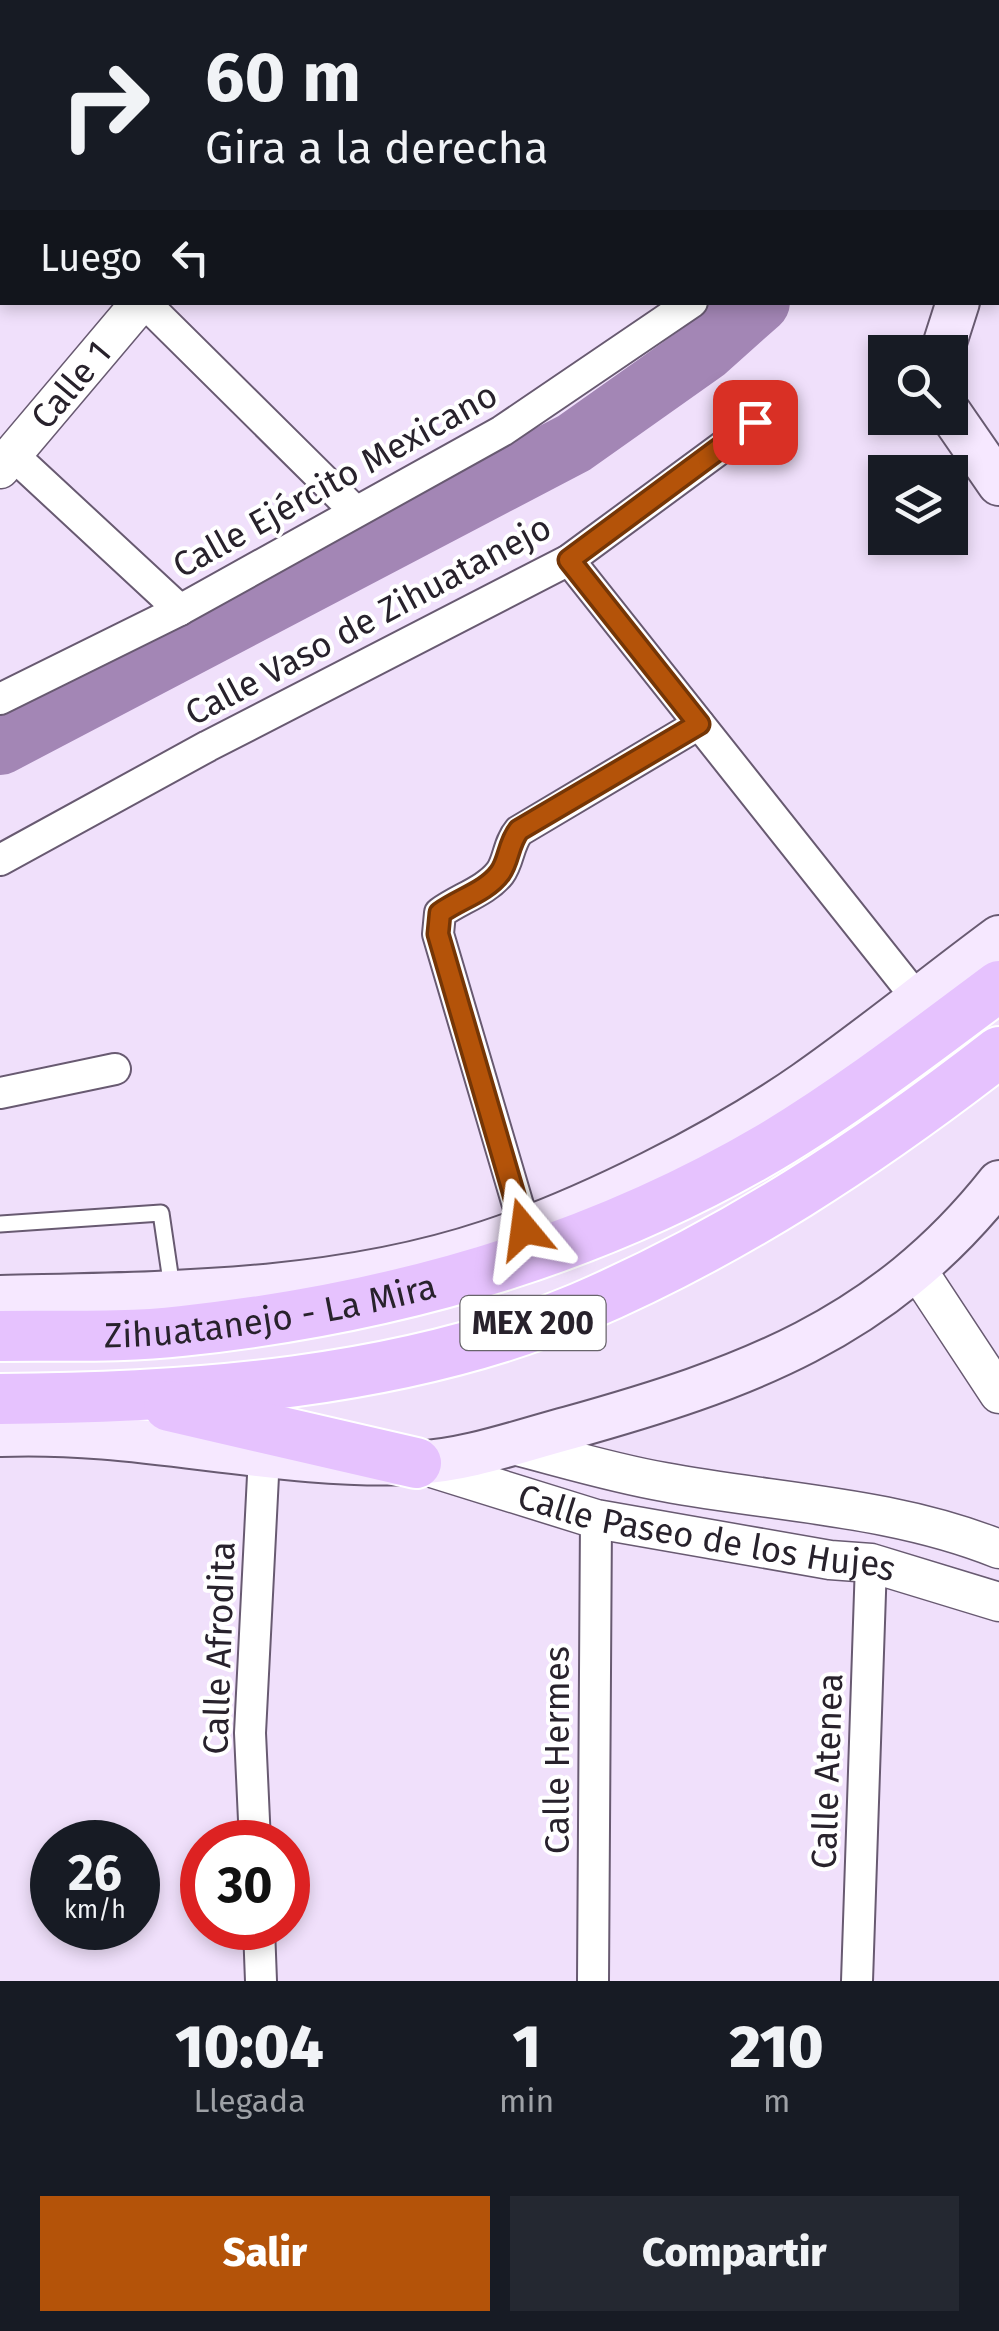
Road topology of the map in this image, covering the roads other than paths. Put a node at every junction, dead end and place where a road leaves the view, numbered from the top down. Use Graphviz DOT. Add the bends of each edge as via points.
graph roads {
  1 [pos="140,305"];
  2 [pos="146,305"];
  3 [pos="688,305"];
  4 [pos="957,305"];
  5 [pos="947,335"];
  6 [pos="755,422"];
  7 [pos="966,435"];
  8 [pos="7,463"];
  9 [pos="999,484"];
  10 [pos="354,510"];
  11 [pos="569,560"];
  12 [pos="180,610"];
  13 [pos="0,698"];
  14 [pos="699,724"];
  15 [pos="0,860"];
  16 [pos="999,937"];
  17 [pos="999,986"];
  18 [pos="916,998"];
  19 [pos="999,1052"];
  20 [pos="115,1069"];
  21 [pos="0,1093"];
  22 [pos="999,1182"];
  23 [pos="0,1224"];
  24 [pos="524,1229"];
  25 [pos="918,1271"];
  26 [pos="0,1297"];
  27 [pos="175,1312"];
  28 [pos="0,1336"];
  29 [pos="999,1394"];
  30 [pos="140,1398"];
  31 [pos="0,1400"];
  32 [pos="0,1435"];
  33 [pos="509,1444"];
  34 [pos="264,1456"];
  35 [pos="416,1463"];
  36 [pos="596,1518"];
  37 [pos="999,1549"];
  38 [pos="872,1563"];
  39 [pos="999,1602"];
  40 [pos="254,1820"];
  41 [pos="260,1950"];
  42 [pos="261,1981"];
  43 [pos="594,1981"];
  44 [pos="857,1981"];
  1 -- 8 [label="street, Calle 1"];
  2 -- 10 [label="street"];
  3 -- 10 [label="street, Calle Ejército Mexicano" via="502,431"];
  4 -- 5 [label="main road"];
  6 -- 11 [label="street, Calle Vaso de Zihuatanejo"];
  7 -- 9 [label="main road"];
  8 -- 12 [label="street"];
  10 -- 12 [label="street, Calle Ejército Mexicano"];
  11 -- 14 [label="street"];
  11 -- 15 [label="street, Calle Vaso de Zihuatanejo"];
  12 -- 13 [label="street, Calle Ejército Mexicano"];
  14 -- 18 [label="street"];
  14 -- 24 [label="street" via="519,830 508,844 503,870 440,913 438,934"];
  16 -- 18 [label="main road"];
  17 -- 27 [label="highway, Zihuatanejo - La Mira / MEX 200" via="772,1146 599,1233 396,1298"];
  18 -- 24 [label="main road" via="734,1128"];
  19 -- 30 [label="highway, Zihuatanejo - La Mira / MEX 200" via="767,1215 577,1309 447,1351 296,1380"];
  20 -- 21 [label="street"];
  22 -- 25 [label="main road, Calle Paseo de los Hujes"];
  23 -- 27 [label="lane" via="162,1213"];
  24 -- 27 [label="main road" via="484,1244"];
  25 -- 29 [label="street"];
  25 -- 33 [label="main road, Calle Paseo de los Hujes" via="835,1328 766,1364 676,1398"];
  26 -- 27 [label="main road"];
  27 -- 28 [label="highway, Zihuatanejo - La Mira / MEX 200"];
  30 -- 31 [label="highway, Zihuatanejo - La Mira / MEX 200"];
  30 -- 35 [label="highway"];
  32 -- 34 [label="main road, Calle Paseo de los Hujes" via="60,1433"];
  33 -- 35 [label="main road, Calle Paseo de los Hujes"];
  33 -- 37 [label="street, Calle Paseo de los Hujes" via="662,1482 883,1514"];
  34 -- 35 [label="main road, Calle Paseo de los Hujes"];
  34 -- 40 [label="street, Calle Afrodita" via="250,1733"];
  35 -- 36 [label="street, Calle Paseo de los Hujes"];
  36 -- 38 [label="street, Calle Paseo de los Hujes"];
  36 -- 43 [label="street, Calle Hermes"];
  38 -- 39 [label="street, Calle Paseo de los Hujes"];
  38 -- 44 [label="street, Calle Atenea"];
  41 -- 42 [label="street"];
}
